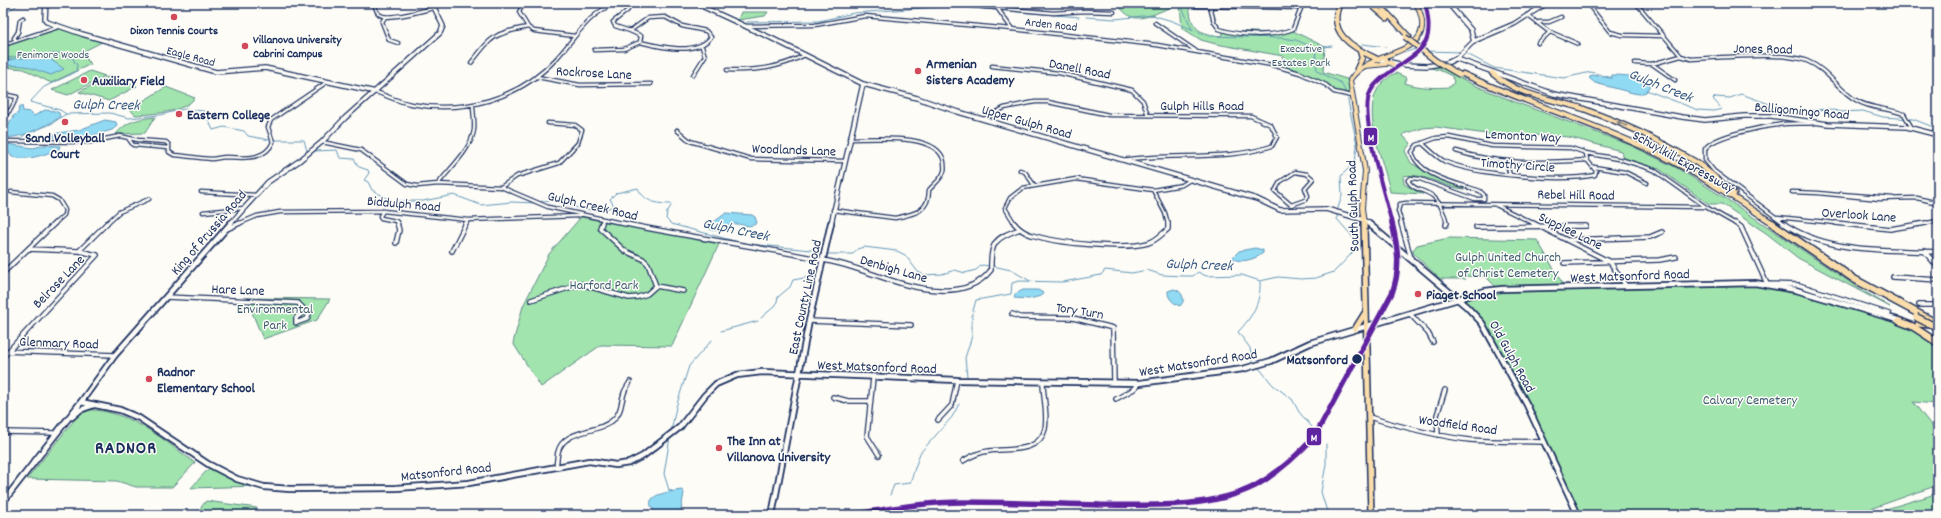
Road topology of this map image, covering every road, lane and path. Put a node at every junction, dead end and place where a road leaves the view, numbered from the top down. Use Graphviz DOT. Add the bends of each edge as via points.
graph roads {
  1 [pos="46,3"];
  2 [pos="374,3"];
  3 [pos="432,3"];
  4 [pos="524,3"];
  5 [pos="615,3"];
  6 [pos="620,3"];
  7 [pos="695,3"];
  8 [pos="907,3"];
  9 [pos="1303,3"];
  10 [pos="1340,3"];
  11 [pos="1343,3"];
  12 [pos="1369,3"];
  13 [pos="1376,3"];
  14 [pos="1416,3"];
  15 [pos="1448,3"];
  16 [pos="1547,3"];
  17 [pos="1587,3"];
  18 [pos="1636,3"];
  19 [pos="1195,6"];
  20 [pos="1210,7"];
  21 [pos="434,8"];
  22 [pos="1301,8"];
  23 [pos="998,9"];
  24 [pos="1114,12"];
  25 [pos="1528,15"];
  26 [pos="385,17"];
  27 [pos="23,18"];
  28 [pos="1561,18"];
  29 [pos="1539,22"];
  30 [pos="1155,23"];
  31 [pos="1393,24"];
  32 [pos="742,26"];
  33 [pos="58,27"];
  34 [pos="528,27"];
  35 [pos="1012,29"];
  36 [pos="629,31"];
  37 [pos="1550,32"];
  38 [pos="575,36"];
  39 [pos="1664,36"];
  40 [pos="1407,37"];
  41 [pos="16,40"];
  42 [pos="640,42"];
  43 [pos="1474,42"];
  44 [pos="398,43"];
  45 [pos="1538,43"];
  46 [pos="1578,44"];
  47 [pos="3,45"];
  48 [pos="702,47"];
  49 [pos="1358,49"];
  50 [pos="594,50"];
  51 [pos="1199,53"];
  52 [pos="1389,54"];
  53 [pos="806,55"];
  54 [pos="1681,56"];
  55 [pos="1457,59"];
  56 [pos="1377,60"];
  57 [pos="470,63"];
  58 [pos="1635,63"];
  59 [pos="1386,64"];
  60 [pos="1393,64"];
  61 [pos="1652,64"];
  62 [pos="992,66"];
  63 [pos="1362,66"];
  64 [pos="1357,69"];
  65 [pos="727,70"];
  66 [pos="1492,73"];
  67 [pos="1462,74"];
  68 [pos="693,75"];
  69 [pos="537,77"];
  70 [pos="1502,79"];
  71 [pos="1675,80"];
  72 [pos="327,82"];
  73 [pos="651,84"];
  74 [pos="863,84"];
  75 [pos="376,92"];
  76 [pos="3,94"];
  77 [pos="1350,96"];
  78 [pos="473,105"];
  79 [pos="1148,115"];
  80 [pos="3,118"];
  81 [pos="984,119"];
  82 [pos="548,123"];
  83 [pos="1816,123"];
  84 [pos="1912,128"];
  85 [pos="677,130"];
  86 [pos="1938,135"];
  87 [pos="128,138"];
  88 [pos="849,139"];
  89 [pos="3,141"];
  90 [pos="322,142"];
  91 [pos="1422,143"];
  92 [pos="168,148"];
  93 [pos="1456,151"];
  94 [pos="1586,153"];
  95 [pos="1122,160"];
  96 [pos="1587,160"];
  97 [pos="844,161"];
  98 [pos="1506,161"];
  99 [pos="1594,166"];
  100 [pos="1020,170"];
  101 [pos="1510,175"];
  102 [pos="1190,180"];
  103 [pos="1647,183"];
  104 [pos="438,184"];
  105 [pos="1034,185"];
  106 [pos="501,187"];
  107 [pos="1154,190"];
  108 [pos="11,192"];
  109 [pos="201,192"];
  110 [pos="1792,192"];
  111 [pos="1818,193"];
  112 [pos="1862,194"];
  113 [pos="256,195"];
  114 [pos="1865,198"];
  115 [pos="149,199"];
  116 [pos="1903,199"];
  117 [pos="1938,203"];
  118 [pos="1440,204"];
  119 [pos="1496,204"];
  120 [pos="1291,205"];
  121 [pos="1747,206"];
  122 [pos="1706,207"];
  123 [pos="244,208"];
  124 [pos="833,210"];
  125 [pos="1292,210"];
  126 [pos="383,211"];
  127 [pos="203,212"];
  128 [pos="582,216"];
  129 [pos="1777,218"];
  130 [pos="468,220"];
  131 [pos="604,220"];
  132 [pos="1364,220"];
  133 [pos="1938,221"];
  134 [pos="1446,225"];
  135 [pos="1586,226"];
  136 [pos="1476,227"];
  137 [pos="1540,227"];
  138 [pos="1020,228"];
  139 [pos="227,229"];
  140 [pos="1662,232"];
  141 [pos="1566,240"];
  142 [pos="396,243"];
  143 [pos="28,250"];
  144 [pos="80,251"];
  145 [pos="452,251"];
  146 [pos="1924,251"];
  147 [pos="1938,252"];
  148 [pos="1676,257"];
  149 [pos="1410,258"];
  150 [pos="822,262"];
  151 [pos="1610,262"];
  152 [pos="1564,263"];
  153 [pos="1938,267"];
  154 [pos="3,273"];
  155 [pos="1893,277"];
  156 [pos="1938,280"];
  157 [pos="1767,284"];
  158 [pos="656,286"];
  159 [pos="1626,286"];
  160 [pos="683,291"];
  161 [pos="166,297"];
  162 [pos="532,300"];
  163 [pos="1459,300"];
  164 [pos="1919,305"];
  165 [pos="1938,305"];
  166 [pos="305,311"];
  167 [pos="1366,312"];
  168 [pos="1012,314"];
  169 [pos="1410,314"];
  170 [pos="1889,314"];
  171 [pos="809,321"];
  172 [pos="1899,321"];
  173 [pos="911,325"];
  174 [pos="1366,326"];
  175 [pos="1938,326"];
  176 [pos="1919,327"];
  177 [pos="1355,329"];
  178 [pos="1433,342"];
  179 [pos="1938,343"];
  180 [pos="5,351"];
  181 [pos="114,355"];
  182 [pos="3,357"];
  183 [pos="799,374"];
  184 [pos="873,378"];
  185 [pos="957,380"];
  186 [pos="630,382"];
  187 [pos="1043,382"];
  188 [pos="1114,383"];
  189 [pos="1140,383"];
  190 [pos="1445,390"];
  191 [pos="833,397"];
  192 [pos="1116,398"];
  193 [pos="869,401"];
  194 [pos="81,402"];
  195 [pos="97,405"];
  196 [pos="1368,418"];
  197 [pos="938,420"];
  198 [pos="64,424"];
  199 [pos="3,432"];
  200 [pos="57,433"];
  201 [pos="1438,435"];
  202 [pos="1545,442"];
  203 [pos="879,455"];
  204 [pos="963,461"];
  205 [pos="556,467"];
  206 [pos="3,502"];
  207 [pos="772,515"];
  208 [pos="1371,515"];
  209 [pos="1578,515"];
  1 -- 33 [label="street, Eagle Road" via="45,19"];
  2 -- 26 [label="street" via="378,14"];
  3 -- 21 [label="street, King of Prussia Road"];
  4 -- 34 [label="street" via="519,12"];
  5 -- 38 [label="street" via="594,14"];
  6 -- 36 [label="street" via="628,7 628,10 613,22 617,27"];
  7 -- 32 [label="street, Upper Gulph Road"];
  8 -- 23 [label="street"];
  9 -- 22 [label="street"];
  10 -- 49 [label="highway" via="1335,14 1338,30 1345,40"];
  11 -- 56 [label="highway" via="1337,14 1342,31 1348,39"];
  12 -- 31 [label="highway"];
  13 -- 31 [label="highway, Schuylkill Expressway"];
  13 -- 40 [label="highway, Schuylkill Expressway"];
  14 -- 52 [label="main road" via="1423,28 1416,40 1405,48"];
  15 -- 43 [label="street" via="1471,30"];
  16 -- 25 [label="street"];
  17 -- 39 [label="street" via="1610,32 1622,35"];
  18 -- 39 [label="street"];
  19 -- 20 [label="street"];
  20 -- 22 [label="street"];
  20 -- 22 [label="street" via="1215,25 1219,29 1278,33 1291,30 1297,24"];
  21 -- 26 [label="street"];
  21 -- 75 [label="street, King of Prussia Road" via="443,26 442,30"];
  23 -- 24 [label="street" via="1054,14"];
  23 -- 35 [label="street"];
  25 -- 29 [label="street"];
  25 -- 43 [label="street"];
  26 -- 44 [label="street" via="382,22 386,35 389,40"];
  27 -- 41 [label="street" via="14,38"];
  28 -- 29 [label="street"];
  29 -- 37 [label="street"];
  30 -- 51 [label="street"];
  31 -- 40 [label="highway, Schuylkill Expressway"];
  32 -- 35 [label="street, Arden Road" via="815,25 865,16"];
  32 -- 53 [label="street, Upper Gulph Road"];
  33 -- 41 [label="street"];
  33 -- 72 [label="street, Eagle Road" via="216,72 265,68"];
  34 -- 38 [label="street"];
  34 -- 57 [label="street" via="503,32 490,39"];
  35 -- 51 [label="street, Arden Road" via="1157,45"];
  36 -- 42 [label="street" via="641,36"];
  36 -- 48 [label="street" via="648,18 665,17 682,26 710,34 711,40"];
  37 -- 45 [label="street"];
  37 -- 46 [label="street" via="1570,38"];
  38 -- 69 [label="street"];
  39 -- 54 [label="street"];
  40 -- 67 [label="highway, Schuylkill Expressway, bridge" via="1436,61"];
  41 -- 47 [label="street"];
  42 -- 48 [label="street" via="689,48"];
  42 -- 50 [label="street" via="624,49"];
  43 -- 55 [label="street"];
  48 -- 68 [label="street" via="705,56"];
  49 -- 56 [label="highway"];
  49 -- 64 [label="highway" via="1362,57"];
  51 -- 77 [label="street, Arden Road" via="1272,65 1313,78 1334,92"];
  52 -- 56 [label="main road"];
  52 -- 60 [label="main road" via="1386,60"];
  53 -- 65 [label="street" via="777,68"];
  53 -- 74 [label="street, Upper Gulph Road"];
  54 -- 61 [label="street"];
  54 -- 84 [label="street, Jones Road" via="1767,56 1801,59 1827,73 1858,102 1906,116"];
  55 -- 60 [label="street" via="1435,65"];
  55 -- 66 [label="street"];
  56 -- 59 [label="street"];
  56 -- 63 [label="main road"];
  58 -- 61 [label="street"];
  59 -- 60 [label="street"];
  59 -- 63 [label="main road"];
  61 -- 71 [label="street"];
  62 -- 79 [label="street, Danell Road" via="1059,73 1132,90 1142,98"];
  63 -- 64 [label="main road"];
  64 -- 77 [label="main road, South Gulph Road" via="1350,80"];
  66 -- 70 [label="highway"];
  67 -- 121 [label="highway, Schuylkill Expressway" via="1654,152 1696,174"];
  67 -- 175 [label="highway, Schuylkill Expressway, bridge" via="1522,103 1614,136 1662,158 1847,278 1916,317"];
  69 -- 73 [label="street, Rockrose Lane" via="580,85"];
  69 -- 78 [label="street" via="510,93"];
  70 -- 83 [label="street, Balligomingo Road" via="1554,94 1682,118 1705,120 1764,116"];
  121 -- 70 [label="highway, one-way" via="1695,162 1640,131 1583,109 1520,91"];
  72 -- 75 [label="street, Eagle Road"];
  72 -- 92 [label="street" via="272,120 268,127 273,142 266,151 247,159 174,155"];
  74 -- 81 [label="street, Upper Gulph Road"];
  74 -- 88 [label="street, East County Line Road"];
  75 -- 78 [label="street" via="409,104 431,107"];
  75 -- 90 [label="street, King of Prussia Road"];
  76 -- 80 [label="street" via="17,97"];
  77 -- 132 [label="main road, South Gulph Road" via="1365,171 1362,208"];
  78 -- 104 [label="street" via="474,130 466,151"];
  79 -- 81 [label="street, Gulph Hills Road" via="1104,115 1048,102 1035,102 1004,108"];
  79 -- 95 [label="street, Gulph Hills Road" via="1251,116 1270,124 1275,129 1277,137 1272,146 1257,151 1211,156 1148,156"];
  81 -- 95 [label="street, Upper Gulph Road"];
  82 -- 106 [label="street" via="577,126 582,130 581,136 559,163 517,176"];
  83 -- 84 [label="street, Balligomingo Road"];
  83 -- 129 [label="street" via="1784,124 1740,134 1706,146 1704,158 1710,166"];
  84 -- 86 [label="street, Balligomingo Road"];
  85 -- 97 [label="street, Woodlands Lane" via="690,141 751,159"];
  87 -- 89 [label="street" via="113,137 90,142"];
  87 -- 92 [label="street" via="133,145"];
  87 -- 92 [label="street" via="166,142"];
  88 -- 97 [label="street, East County Line Road"];
  88 -- 124 [label="street" via="901,138 925,143 944,158 945,169 940,179 929,190 929,201 923,208 905,216 895,218"];
  90 -- 104 [label="street, Gulph Creek Road" via="360,150 407,184"];
  90 -- 113 [label="street, King of Prussia Road" via="268,182"];
  91 -- 94 [label="street, Lemonton Way" via="1449,137 1492,146 1560,147"];
  91 -- 101 [label="street, Timothy Circle" via="1450,165"];
  91 -- 118 [label="street" via="1412,150 1411,155 1415,163 1431,173 1484,195 1482,200 1470,198 1420,179 1408,180 1411,186 1433,195"];
  93 -- 98 [label="street"];
  94 -- 96 [label="street"];
  94 -- 122 [label="street, Lemonton Way" via="1623,160 1654,170"];
  95 -- 102 [label="street, Upper Gulph Road"];
  96 -- 98 [label="street"];
  96 -- 99 [label="street"];
  97 -- 124 [label="street, East County Line Road"];
  98 -- 101 [label="street"];
  99 -- 101 [label="street, Timothy Circle" via="1595,175 1586,177"];
  99 -- 103 [label="street" via="1626,172"];
  100 -- 105 [label="street" via="1025,172"];
  102 -- 107 [label="street" via="1182,185"];
  102 -- 125 [label="street, Upper Gulph Road" via="1257,199 1280,210"];
  104 -- 106 [label="street, Gulph Creek Road"];
  105 -- 107 [label="street" via="1076,179"];
  105 -- 138 [label="street" via="1023,188 1010,198 1005,208 1010,220"];
  106 -- 128 [label="street, Gulph Creek Road" via="555,210"];
  107 -- 138 [label="street" via="1165,209 1168,229 1148,243 1132,246 1049,240 1024,233"];
  108 -- 143 [label="street" via="52,196 60,200 65,210 64,215"];
  109 -- 113 [label="street"];
  110 -- 111 [label="street, Overlook Lane"];
  111 -- 112 [label="street, Overlook Lane"];
  111 -- 114 [label="street, Overlook Lane"];
  112 -- 114 [label="street, Overlook Lane"];
  112 -- 116 [label="street, Overlook Lane"];
  113 -- 123 [label="street, King of Prussia Road"];
  114 -- 116 [label="street, Overlook Lane"];
  115 -- 144 [label="street" via="120,212"];
  116 -- 117 [label="street, Overlook Lane" via="1926,199"];
  118 -- 119 [label="street, Rebel Hill Road"];
  118 -- 134 [label="street" via="1448,222"];
  118 -- 149 [label="street, Rebel Hill Road" via="1400,204 1398,210"];
  119 -- 122 [label="street, Rebel Hill Road"];
  119 -- 137 [label="street, Supplee Lane"];
  120 -- 120 [label="street" via="1305,200 1308,196 1305,188 1313,179 1310,175 1295,172 1277,185 1275,191"];
  120 -- 125 [label="street"];
  121 -- 175 [label="highway, Schuylkill Expressway" via="1854,279"];
  122 -- 157 [label="street, Rebel Hill Road" via="1741,227"];
  123 -- 127 [label="street"];
  123 -- 139 [label="street, King of Prussia Road"];
  124 -- 150 [label="street, East County Line Road"];
  125 -- 132 [label="street, Upper Gulph Road" via="1308,208 1337,212"];
  126 -- 130 [label="street, Biddulph Road"];
  126 -- 139 [label="street, Biddulph Road" via="280,212 257,216"];
  126 -- 142 [label="street" via="381,218 396,221 398,224 400,230"];
  128 -- 130 [label="street, Biddulph Road"];
  128 -- 131 [label="street, Gulph Creek Road"];
  129 -- 133 [label="street, Overlook Lane" via="1890,229"];
  129 -- 146 [label="street" via="1796,232 1822,241"];
  130 -- 145 [label="street"];
  131 -- 150 [label="street, Gulph Creek Road"];
  131 -- 158 [label="street" via="600,228 602,231 625,251 648,264"];
  132 -- 149 [label="street, Old Gulph Road"];
  132 -- 167 [label="main road, South Gulph Road"];
  135 -- 137 [label="street"];
  136 -- 137 [label="street"];
  137 -- 141 [label="street, Supplee Lane"];
  138 -- 150 [label="street, Denbigh Lane" via="996,240 990,252 989,274 975,284 951,290 922,289 845,265"];
  139 -- 161 [label="street, King of Prussia Road"];
  140 -- 141 [label="street" via="1650,238"];
  141 -- 151 [label="street, Supplee Lane"];
  143 -- 144 [label="street, Belrose Lane"];
  143 -- 154 [label="street"];
  144 -- 180 [label="street, Belrose Lane" via="98,255"];
  146 -- 147 [label="street"];
  146 -- 153 [label="street"];
  148 -- 151 [label="street"];
  149 -- 163 [label="street, Old Gulph Road"];
  150 -- 171 [label="street, East County Line Road"];
  151 -- 152 [label="street"];
  151 -- 159 [label="street, Supplee Lane"];
  155 -- 156 [label="street"];
  157 -- 159 [label="street, West Matsonford Road" via="1733,282"];
  157 -- 170 [label="street" via="1799,285"];
  157 -- 172 [label="street, West Matsonford Road" via="1808,293"];
  158 -- 160 [label="street"];
  158 -- 162 [label="street" via="642,296 625,298 581,284"];
  159 -- 163 [label="street, West Matsonford Road" via="1494,290"];
  161 -- 166 [label="street, Hare Lane" via="290,302 302,306"];
  161 -- 181 [label="street, King of Prussia Road"];
  163 -- 169 [label="street, West Matsonford Road"];
  163 -- 202 [label="street, Old Gulph Road" via="1482,323"];
  164 -- 165 [label="street"];
  167 -- 174 [label="main road, South Gulph Road"];
  167 -- 177 [label="main road"];
  168 -- 188 [label="street, Tory Turn" via="1020,317 1073,318 1113,328"];
  169 -- 174 [label="street, West Matsonford Road"];
  169 -- 178 [label="street"];
  171 -- 173 [label="street"];
  171 -- 183 [label="street, East County Line Road"];
  172 -- 176 [label="highway"];
  174 -- 177 [label="street, West Matsonford Road"];
  174 -- 196 [label="main road, South Gulph Road"];
  175 -- 176 [label="main road"];
  176 -- 179 [label="highway"];
  177 -- 189 [label="street, West Matsonford Road" via="1243,369"];
  180 -- 181 [label="street, Glenmary Road"];
  180 -- 182 [label="street, Belrose Lane"];
  181 -- 194 [label="street, King of Prussia Road"];
  183 -- 184 [label="street, West Matsonford Road"];
  183 -- 205 [label="street, Matsonford Road" via="752,372 723,380 711,389 688,419 674,432 629,463 616,465 589,462"];
  183 -- 207 [label="street, East County Line Road"];
  184 -- 185 [label="street, West Matsonford Road"];
  184 -- 193 [label="street"];
  185 -- 187 [label="street, West Matsonford Road"];
  185 -- 197 [label="street" via="952,405"];
  186 -- 205 [label="street" via="624,393 620,411 614,418 606,426 580,432 568,438 558,450"];
  187 -- 188 [label="street, West Matsonford Road"];
  187 -- 204 [label="street" via="1045,428 1038,442 1019,449 980,453"];
  188 -- 189 [label="street, West Matsonford Road"];
  189 -- 192 [label="street" via="1134,390"];
  190 -- 201 [label="street" via="1437,415"];
  191 -- 193 [label="street" via="848,401"];
  193 -- 203 [label="street" via="866,436"];
  194 -- 195 [label="street, Matsonford Road"];
  194 -- 198 [label="street, King of Prussia Road"];
  195 -- 198 [label="street" via="80,410"];
  195 -- 205 [label="street, Matsonford Road" via="120,410 138,418 208,464 237,479 264,487 290,490 430,487 469,483"];
  196 -- 201 [label="street, Woodfield Road"];
  196 -- 208 [label="main road, South Gulph Road"];
  198 -- 200 [label="street, King of Prussia Road"];
  199 -- 200 [label="street"];
  200 -- 206 [label="street, King of Prussia Road"];
  201 -- 202 [label="street, Woodfield Road" via="1487,441"];
  202 -- 209 [label="street, Old Gulph Road"];
}
